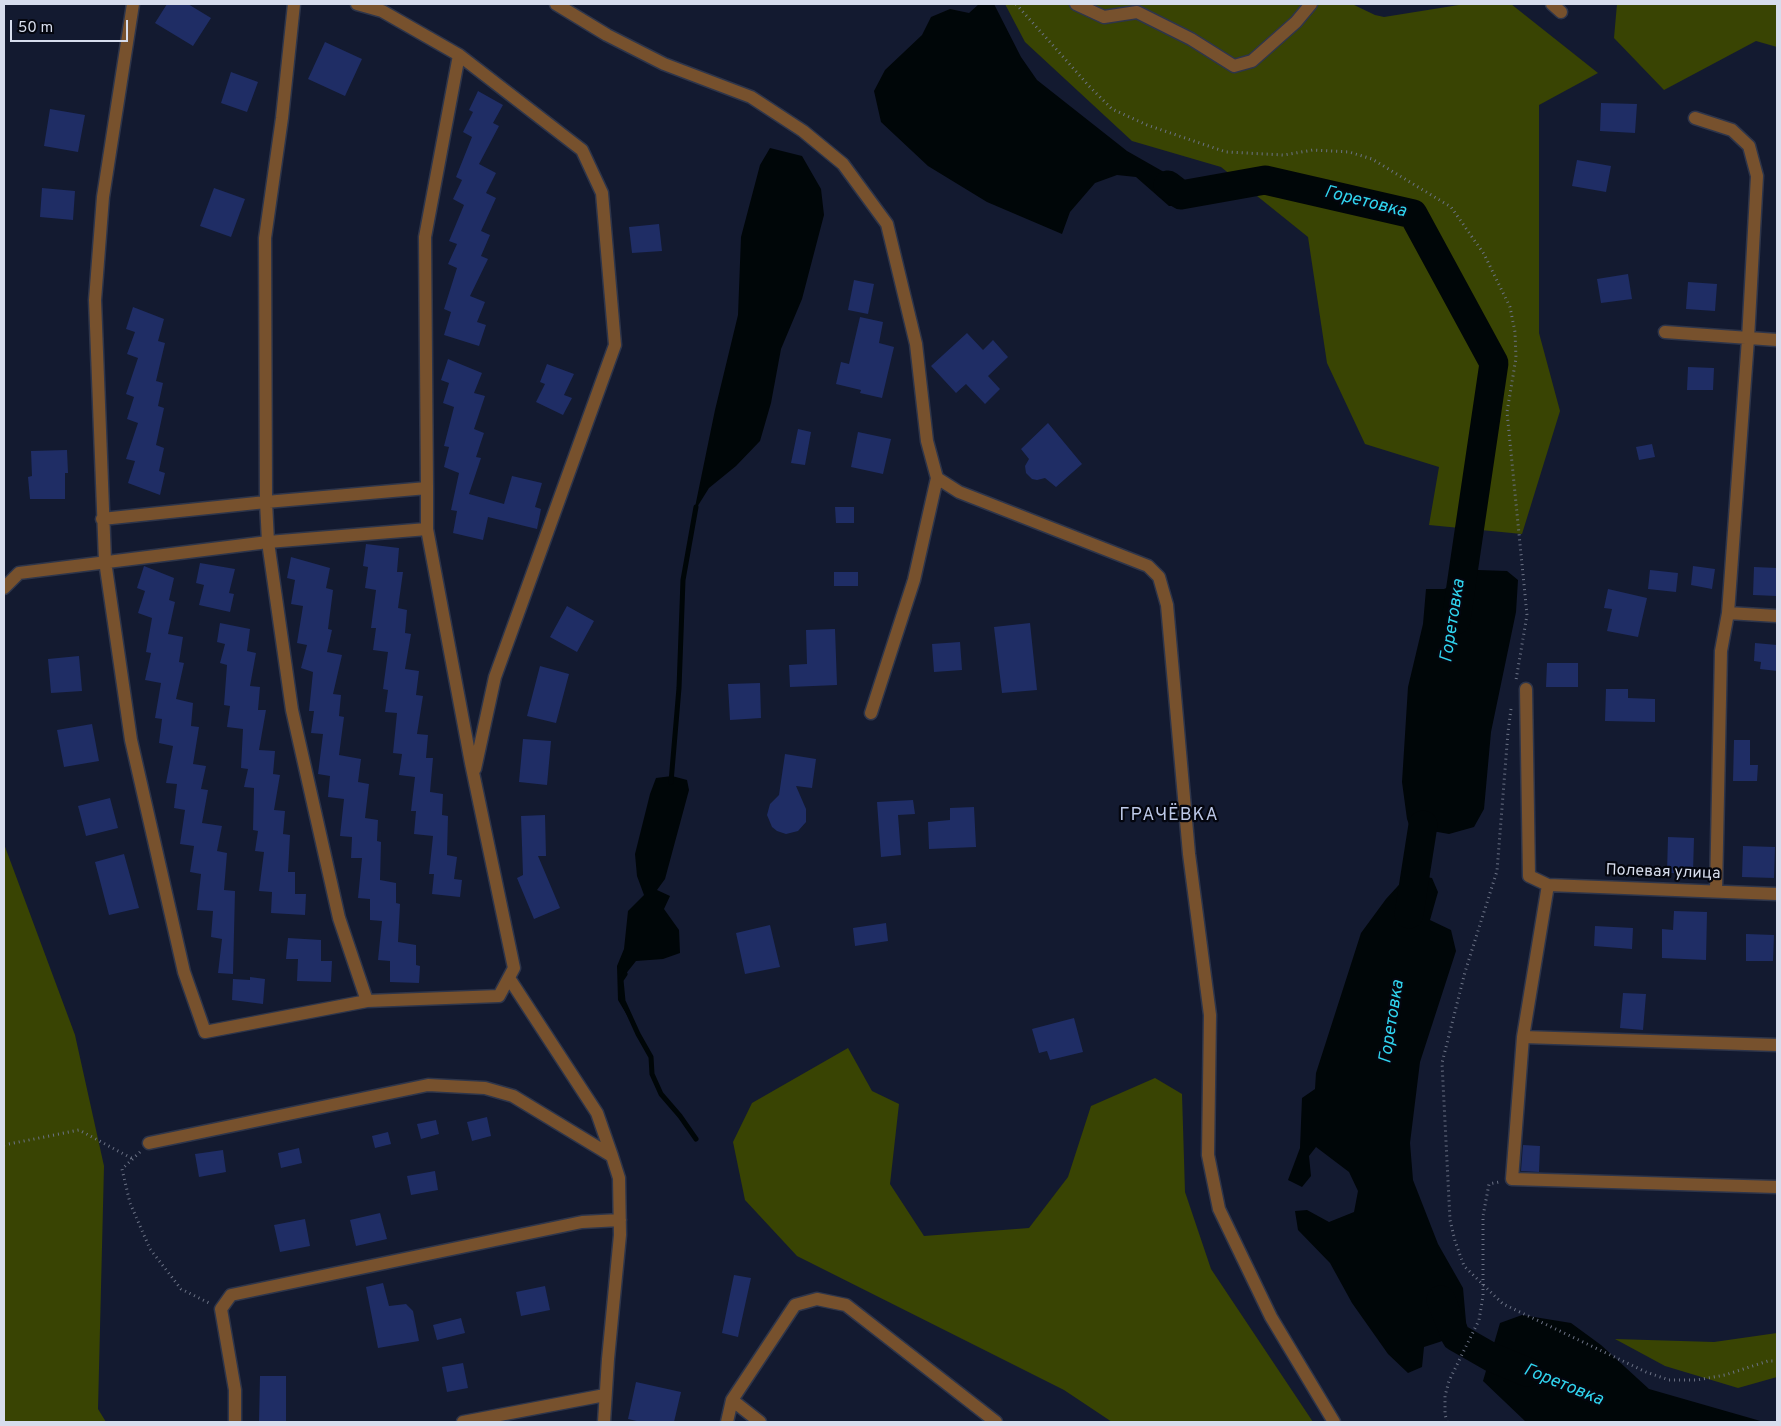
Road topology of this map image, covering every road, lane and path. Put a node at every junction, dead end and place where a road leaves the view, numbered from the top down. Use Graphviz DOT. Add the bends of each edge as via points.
graph roads {
  1 [pos="133,4"];
  2 [pos="294,4"];
  3 [pos="356,4"];
  4 [pos="556,4"];
  5 [pos="1016,4"];
  6 [pos="1076,4"];
  7 [pos="1311,4"];
  8 [pos="459,55"];
  9 [pos="1694,118"];
  10 [pos="1665,332"];
  11 [pos="1748,339"];
  12 [pos="1777,340"];
  13 [pos="937,478"];
  14 [pos="427,488"];
  15 [pos="266,502"];
  16 [pos="102,520"];
  17 [pos="427,529"];
  18 [pos="268,542"];
  19 [pos="105,561"];
  20 [pos="4,588"];
  21 [pos="1728,613"];
  22 [pos="1777,616"];
  23 [pos="1521,686"];
  24 [pos="1512,703"];
  25 [pos="871,713"];
  26 [pos="474,774"];
  27 [pos="1548,884"];
  28 [pos="1716,891"];
  29 [pos="1777,894"];
  30 [pos="509,978"];
  31 [pos="367,1001"];
  32 [pos="1523,1037"];
  33 [pos="1777,1045"];
  34 [pos="149,1143"];
  35 [pos="4,1145"];
  36 [pos="612,1156"];
  37 [pos="133,1159"];
  38 [pos="1512,1180"];
  39 [pos="1777,1187"];
  40 [pos="620,1220"];
  41 [pos="1483,1284"];
  42 [pos="221,1309"];
  43 [pos="1777,1361"];
  44 [pos="605,1395"];
  45 [pos="732,1400"];
  46 [pos="236,1422"];
  47 [pos="463,1422"];
  48 [pos="604,1422"];
  49 [pos="727,1422"];
  50 [pos="760,1422"];
  51 [pos="996,1422"];
  52 [pos="1334,1422"];
  53 [pos="1447,1422"];
  1 -- 16 [label="street" via="103,198 95,300"];
  2 -- 15 [label="street" via="265,238"];
  3 -- 8 [label="street" via="382,11"];
  4 -- 13 [label="street" via="664,64 752,97 803,131 843,164 886,224 916,344 927,441"];
  5 -- 23 [label="path" via="1112,109 1147,125 1226,152 1284,155 1313,150 1349,152 1372,159 1451,207 1484,254 1510,307 1515,332 1516,358 1507,412 1527,615"];
  6 -- 7 [label="street" via="1104,17 1137,12 1191,39 1234,66 1252,61 1296,22"];
  8 -- 14 [label="street" via="425,237"];
  8 -- 26 [label="street" via="582,150 602,193 615,345 495,677"];
  9 -- 11 [label="street" via="1732,130 1750,146 1757,176"];
  10 -- 11 [label="street"];
  11 -- 12 [label="street"];
  11 -- 21 [label="street"];
  13 -- 25 [label="street" via="914,580"];
  13 -- 52 [label="street" via="959,492 1148,566 1159,577 1167,605 1189,854 1210,1015 1208,1155 1219,1208 1271,1317"];
  14 -- 15 [label="street"];
  14 -- 17 [label="street"];
  15 -- 16 [label="street"];
  15 -- 18 [label="street"];
  16 -- 19 [label="street"];
  17 -- 18 [label="street"];
  17 -- 26 [label="street"];
  18 -- 19 [label="street"];
  18 -- 31 [label="street" via="292,710 339,918"];
  19 -- 20 [label="street" via="19,573"];
  19 -- 31 [label="street" via="131,740 184,972 205,1032"];
  21 -- 22 [label="street"];
  21 -- 28 [label="street" via="1722,651"];
  23 -- 27 [label="street" via="1529,876"];
  24 -- 41 [label="path" via="1497,870 1465,972 1442,1064 1450,1220 1464,1266"];
  26 -- 30 [label="street" via="514,968"];
  27 -- 28 [label="street, Полевая улица"];
  27 -- 32 [label="street"];
  28 -- 29 [label="street, Полевая улица"];
  30 -- 31 [label="street" via="500,996"];
  30 -- 36 [label="street" via="597,1113"];
  32 -- 33 [label="street"];
  32 -- 38 [label="street"];
  34 -- 36 [label="street" via="428,1084 485,1088 513,1096"];
  34 -- 37 [label="path"];
  35 -- 37 [label="path" via="79,1130"];
  36 -- 40 [label="street" via="619,1178"];
  37 -- 42 [label="path" via="122,1169 130,1203 150,1249 181,1289"];
  38 -- 39 [label="street"];
  38 -- 41 [label="path" via="1489,1184 1483,1216"];
  40 -- 42 [label="street" via="582,1222 231,1294"];
  40 -- 44 [label="street"];
  41 -- 43 [label="path" via="1503,1304 1669,1380 1698,1380"];
  41 -- 53 [label="path" via="1479,1320 1445,1396"];
  42 -- 46 [label="street" via="235,1390"];
  44 -- 47 [label="street"];
  44 -- 48 [label="street"];
  45 -- 49 [label="street"];
  45 -- 50 [label="street"];
  45 -- 51 [label="street" via="795,1305 817,1299 846,1305"];
}
